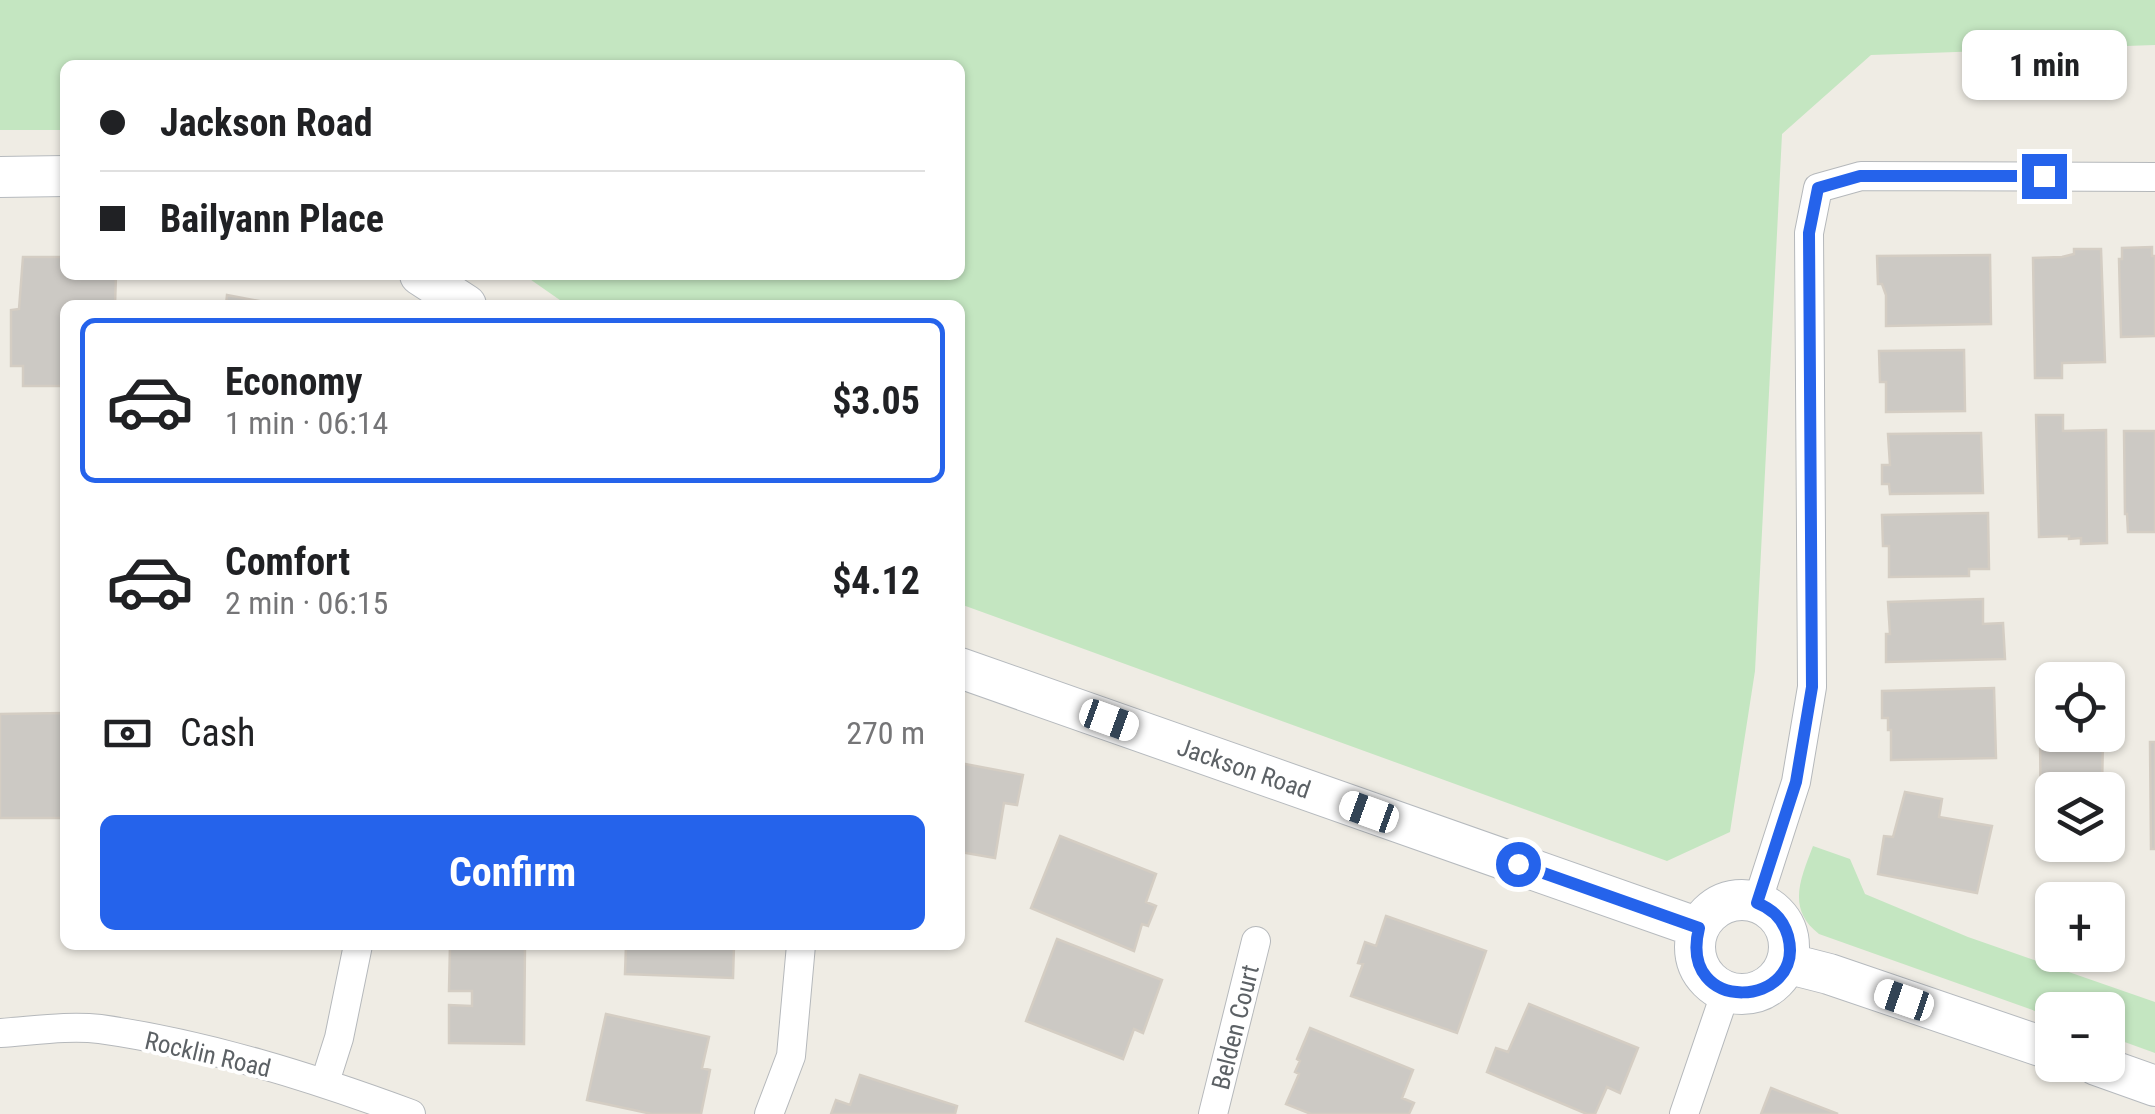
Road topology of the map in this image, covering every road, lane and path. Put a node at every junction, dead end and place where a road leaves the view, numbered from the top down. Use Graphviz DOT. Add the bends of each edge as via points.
graph roads {
  1 [pos="60,176"];
  2 [pos="2155,176"];
  3 [pos="0,177"];
  4 [pos="428,280"];
  5 [pos="458,300"];
  6 [pos="965,670"];
  7 [pos="1757,903"];
  8 [pos="1699,928"];
  9 [pos="1256,941"];
  10 [pos="357,950"];
  11 [pos="801,950"];
  12 [pos="1786,963"];
  13 [pos="1726,990"];
  14 [pos="0,1032"];
  15 [pos="2035,1044"];
  16 [pos="2125,1075"];
  17 [pos="325,1082"];
  18 [pos="2155,1086"];
  19 [pos="411,1114"];
  20 [pos="769,1114"];
  21 [pos="1213,1114"];
  22 [pos="1684,1114"];
  1 -- 3 [label="street"];
  2 -- 7 [label="street" via="1860,176 1818,188 1809,233 1812,687 1796,782"];
  4 -- 5 [label="street"];
  6 -- 8 [label="street, Jackson Road"];
  7 -- 8 [label="street" via="1720,906"];
  7 -- 12 [label="street" via="1784,926"];
  8 -- 13 [label="street" via="1697,960"];
  9 -- 21 [label="street, Belden Court"];
  10 -- 17 [label="street"];
  11 -- 20 [label="street" via="791,1056"];
  12 -- 13 [label="street" via="1762,990"];
  12 -- 15 [label="street"];
  13 -- 22 [label="street"];
  14 -- 17 [label="street, Rocklin Road" via="96,1028"];
  16 -- 18 [label="street"];
  17 -- 19 [label="street, Rocklin Road"];
}
